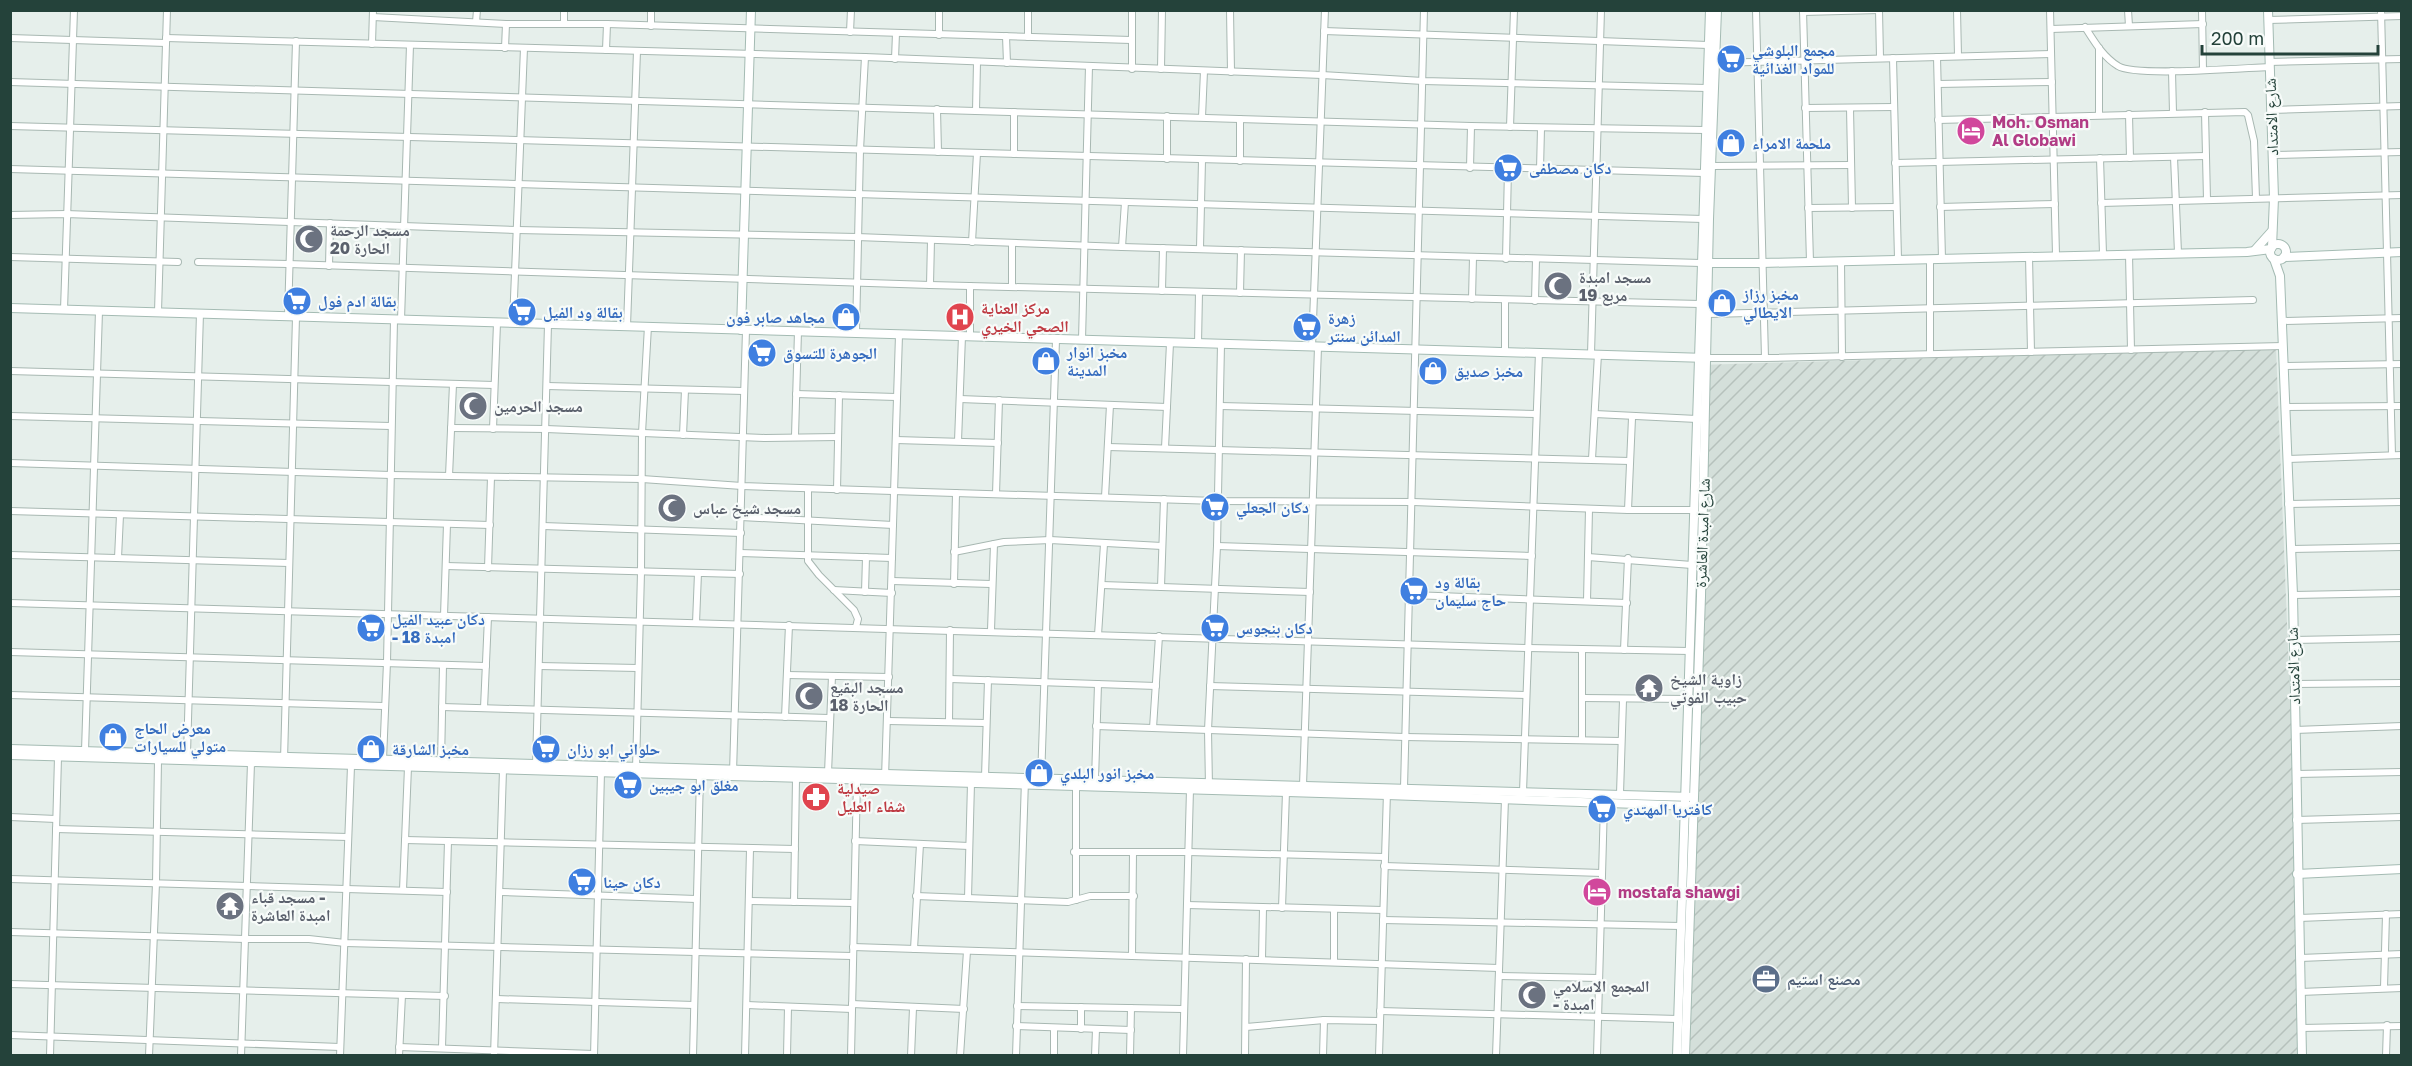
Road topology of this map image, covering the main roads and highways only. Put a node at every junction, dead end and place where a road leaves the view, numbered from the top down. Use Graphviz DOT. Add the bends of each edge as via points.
graph roads {
  1 [pos="751,10"];
  2 [pos="1710,10"];
  3 [pos="1717,10"];
  4 [pos="2268,10"];
  5 [pos="2272,227"];
  6 [pos="2251,251"];
  7 [pos="2402,252"];
  8 [pos="2278,253"];
  9 [pos="1705,263"];
  10 [pos="10,308"];
  11 [pos="744,330"];
  12 [pos="1703,358"];
  13 [pos="14,752"];
  14 [pos="284,760"];
  15 [pos="636,770"];
  16 [pos="733,773"];
  17 [pos="885,778"];
  18 [pos="1025,782"];
  19 [pos="1041,782"];
  20 [pos="1209,786"];
  21 [pos="1387,791"];
  22 [pos="1477,794"];
  23 [pos="1689,801"];
  24 [pos="2402,870"];
  25 [pos="2297,874"];
  26 [pos="1677,1056"];
  27 [pos="1685,1056"];
  28 [pos="2302,1056"];
  1 -- 11 [label="main road"];
  2 -- 9 [label="main road, شارع امبدة العاشرة"];
  3 -- 9 [label="main road, شارع امبدة العاشرة"];
  4 -- 5 [label="main road, شارع الامتداد"];
  5 -- 6 [label="main road"];
  5 -- 8 [label="main road, شارع الامتداد"];
  6 -- 8 [label="main road"];
  6 -- 9 [label="main road"];
  7 -- 8 [label="main road"];
  8 -- 25 [label="main road, شارع الامتداد" via="2288,459"];
  9 -- 12 [label="main road, شارع امبدة العاشرة" via="1708,314"];
  9 -- 12 [label="main road, شارع امبدة العاشرة" via="1700,304"];
  10 -- 11 [label="main road"];
  11 -- 12 [label="main road"];
  12 -- 23 [label="main road, شارع امبدة العاشرة"];
  12 -- 23 [label="main road, شارع امبدة العاشرة" via="1692,565"];
  13 -- 14 [label="main road" via="187,753"];
  13 -- 14 [label="main road" via="251,763"];
  14 -- 15 [label="main road"];
  14 -- 15 [label="main road" via="351,766"];
  15 -- 16 [label="main road"];
  15 -- 16 [label="main road" via="700,775"];
  16 -- 17 [label="main road" via="828,773"];
  16 -- 17 [label="main road" via="796,779"];
  17 -- 18 [label="main road"];
  17 -- 18 [label="main road" via="985,777"];
  18 -- 19 [label="main road"];
  19 -- 20 [label="main road" via="1095,780"];
  19 -- 20 [label="main road" via="1190,789"];
  20 -- 21 [label="main road"];
  20 -- 21 [label="main road" via="1286,792"];
  21 -- 22 [label="main road"];
  21 -- 22 [label="main road" via="1404,788"];
  22 -- 23 [label="main road" via="1620,794"];
  22 -- 23 [label="main road" via="1505,799 1604,803"];
  23 -- 26 [label="main road, شارع امبدة العاشرة"];
  23 -- 27 [label="main road, شارع امبدة العاشرة"];
  24 -- 25 [label="main road"];
  25 -- 28 [label="main road, شارع الامتداد"];
}
